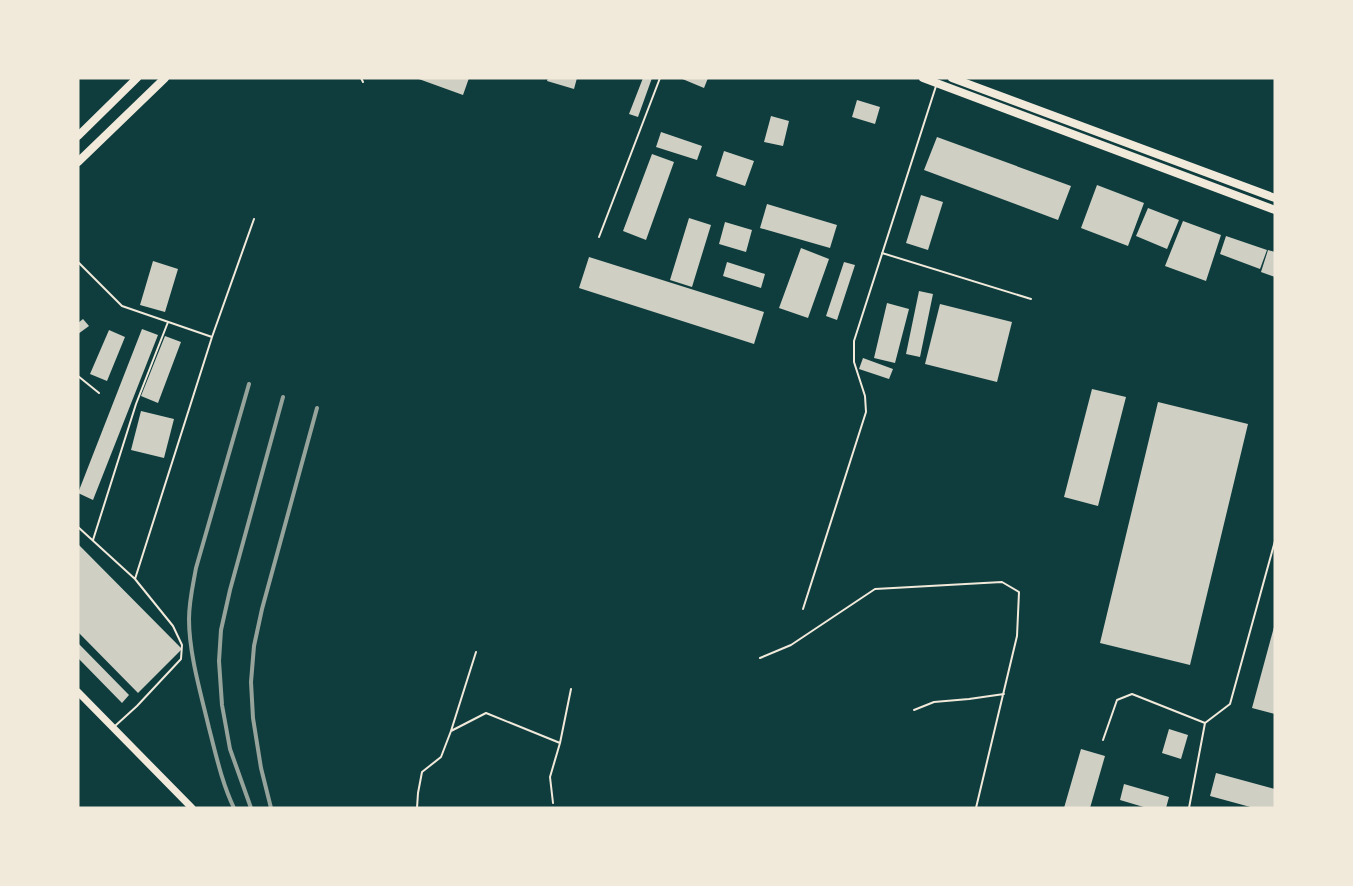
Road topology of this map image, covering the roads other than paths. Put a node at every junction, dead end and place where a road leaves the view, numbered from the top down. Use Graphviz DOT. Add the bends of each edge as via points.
graph roads {
  1 [pos="137,78"];
  2 [pos="165,78"];
  3 [pos="660,78"];
  4 [pos="923,78"];
  5 [pos="952,78"];
  6 [pos="937,83"];
  7 [pos="78,136"];
  8 [pos="78,162"];
  9 [pos="1275,198"];
  10 [pos="1275,210"];
  11 [pos="254,219"];
  12 [pos="599,237"];
  13 [pos="882,253"];
  14 [pos="78,262"];
  15 [pos="1031,299"];
  16 [pos="168,322"];
  17 [pos="212,337"];
  18 [pos="78,376"];
  19 [pos="99,393"];
  20 [pos="78,527"];
  21 [pos="93,540"];
  22 [pos="1275,541"];
  23 [pos="135,579"];
  24 [pos="803,609"];
  25 [pos="476,652"];
  26 [pos="760,658"];
  27 [pos="571,689"];
  28 [pos="78,692"];
  29 [pos="1004,694"];
  30 [pos="914,710"];
  31 [pos="1205,723"];
  32 [pos="113,728"];
  33 [pos="451,731"];
  34 [pos="1103,740"];
  35 [pos="560,743"];
  36 [pos="553,803"];
  37 [pos="192,808"];
  38 [pos="417,808"];
  39 [pos="976,808"];
  40 [pos="1189,808"];
  1 -- 7 [label="main road"];
  2 -- 8 [label="main road"];
  3 -- 12 [label="lane"];
  4 -- 6 [label="main road"];
  5 -- 9 [label="main road"];
  6 -- 10 [label="main road"];
  6 -- 13 [label="lane"];
  11 -- 17 [label="lane"];
  13 -- 15 [label="lane"];
  13 -- 24 [label="lane" via="854,341 854,362 866,412"];
  14 -- 16 [label="lane" via="122,306"];
  16 -- 17 [label="lane"];
  16 -- 21 [label="lane" via="136,404"];
  17 -- 23 [label="lane"];
  18 -- 19 [label="lane"];
  20 -- 21 [label="lane"];
  21 -- 23 [label="lane"];
  22 -- 31 [label="lane" via="1230,704"];
  23 -- 32 [label="lane" via="172,626 183,651 181,658"];
  25 -- 33 [label="lane"];
  26 -- 29 [label="lane" via="790,645 875,590 1002,582 1019,592 1017,636"];
  27 -- 35 [label="lane"];
  28 -- 32 [label="street"];
  29 -- 30 [label="lane" via="934,702"];
  29 -- 39 [label="lane"];
  31 -- 34 [label="lane" via="1132,694 1117,700"];
  31 -- 40 [label="lane"];
  32 -- 37 [label="street"];
  33 -- 35 [label="lane" via="486,713"];
  33 -- 38 [label="lane" via="441,757 422,772"];
  35 -- 36 [label="lane" via="550,777"];
}
